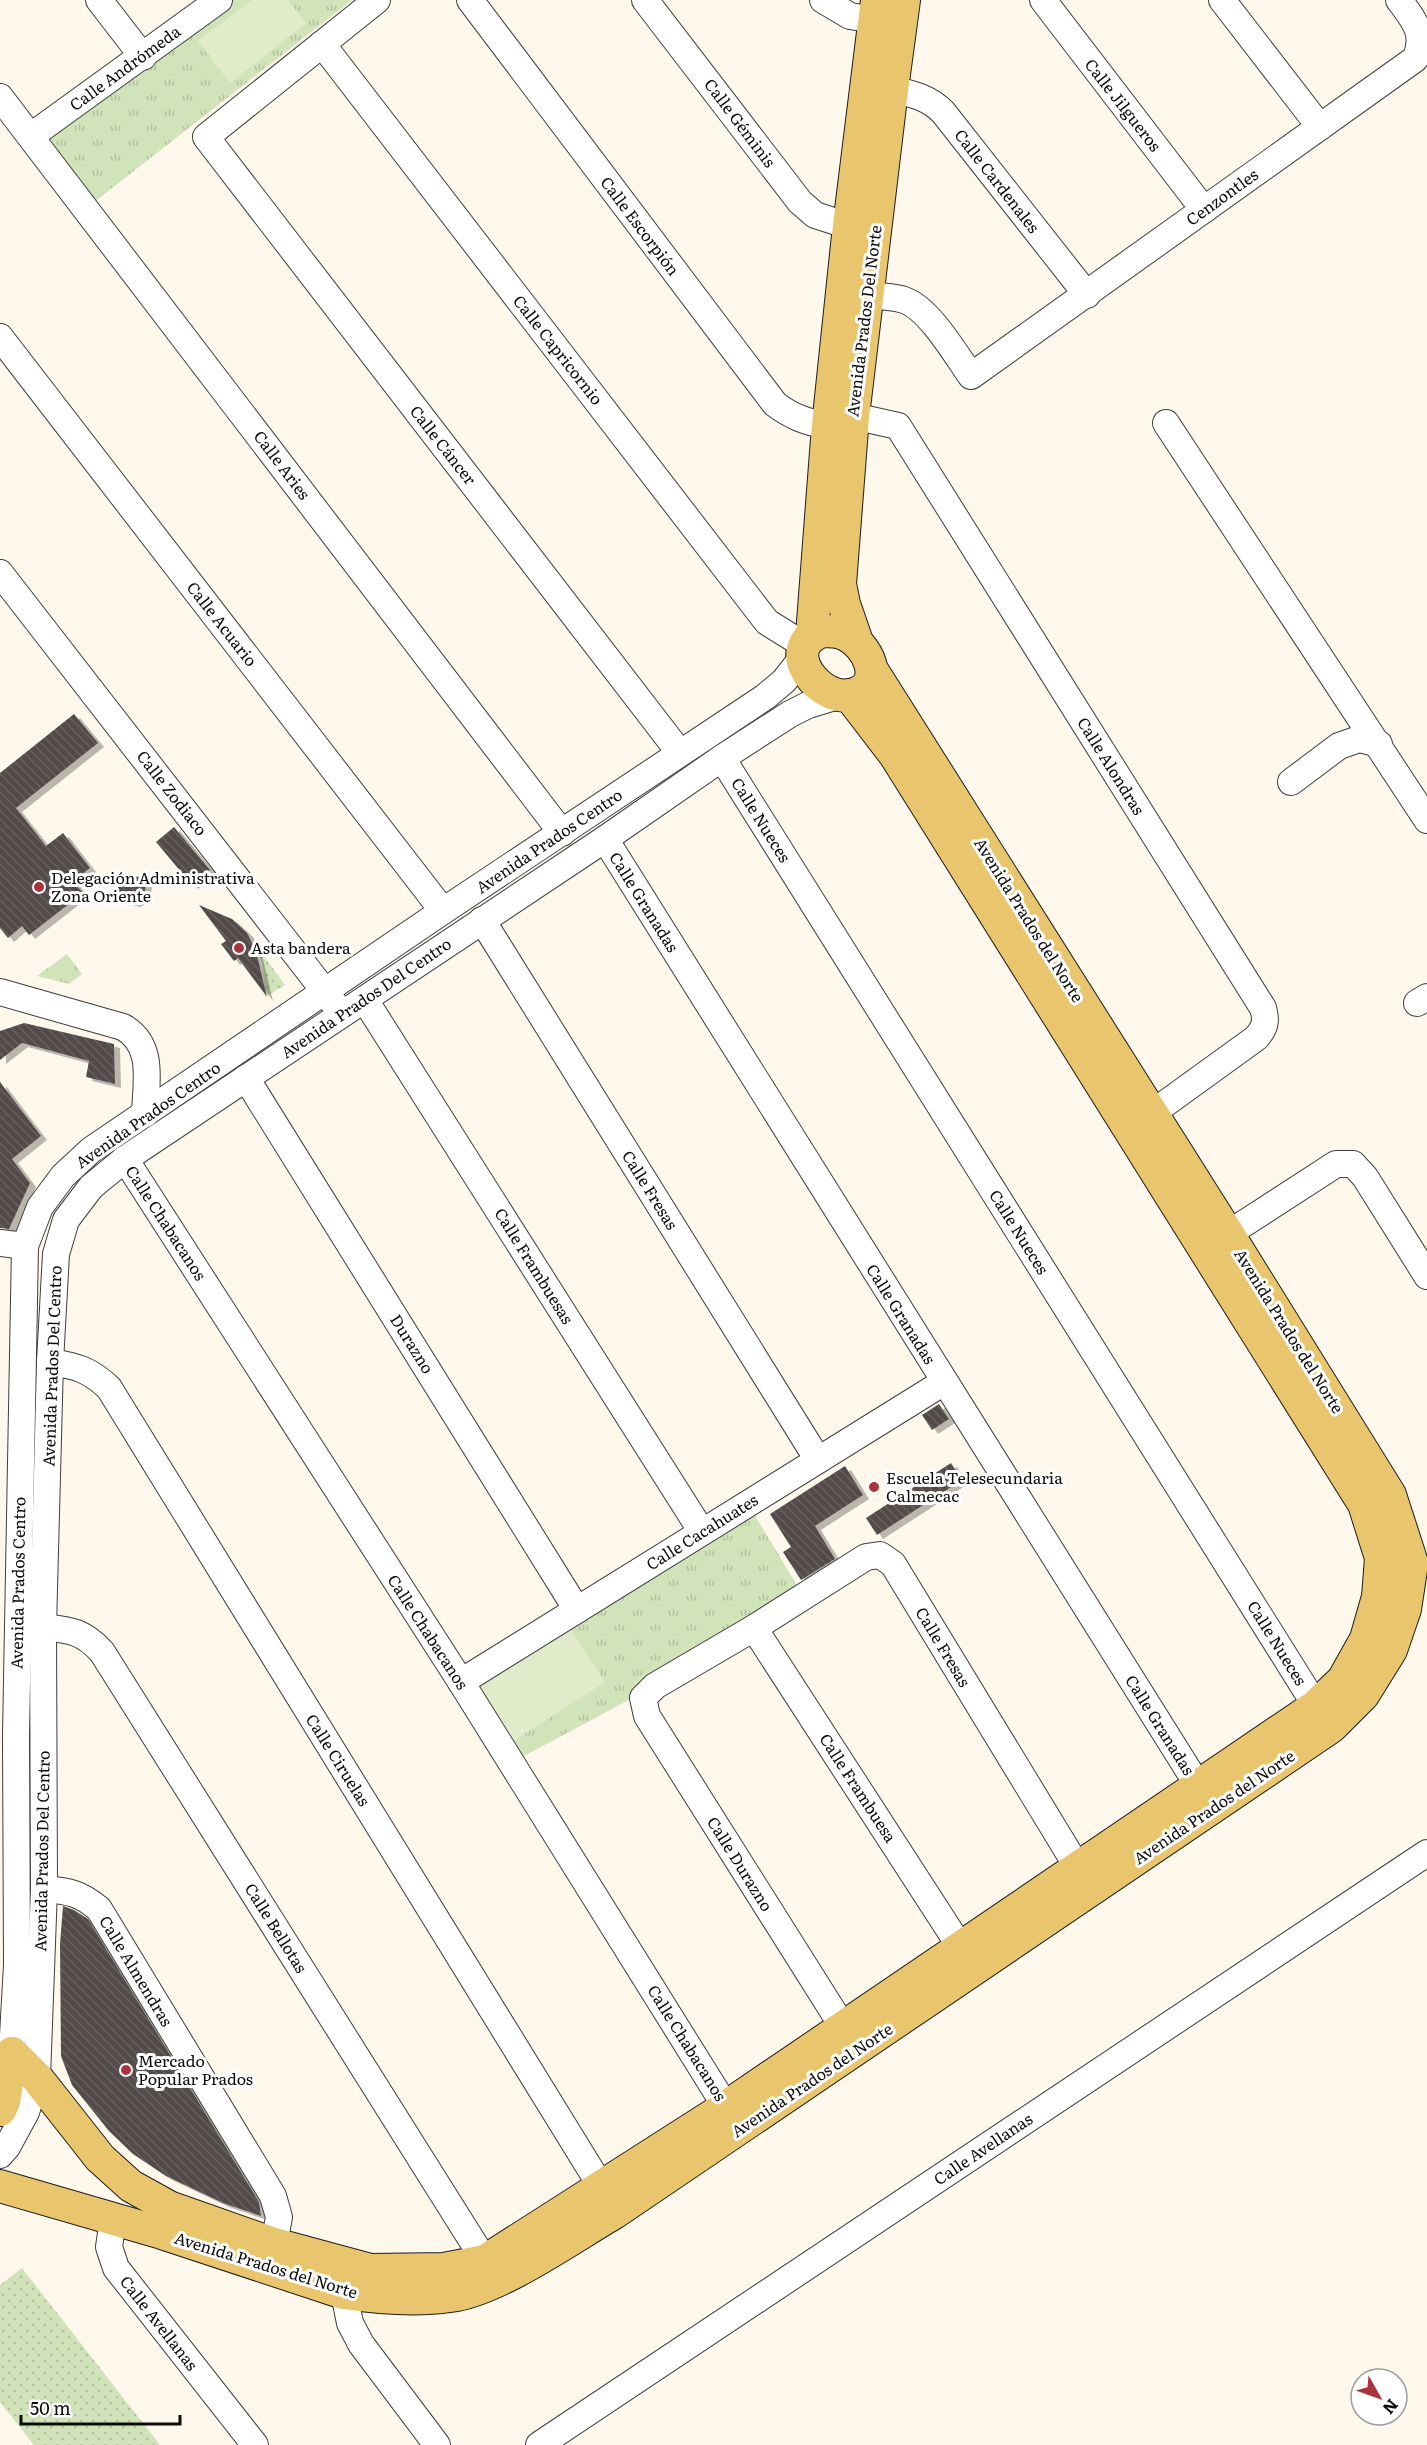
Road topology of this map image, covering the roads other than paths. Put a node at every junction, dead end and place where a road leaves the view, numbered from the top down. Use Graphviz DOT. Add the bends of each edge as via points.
graph roads {
  1 [pos="99,0"];
  2 [pos="219,0"];
  3 [pos="377,0"];
  4 [pos="471,0"];
  5 [pos="645,0"];
  6 [pos="823,0"];
  7 [pos="1043,0"];
  8 [pos="1222,0"];
  9 [pos="1399,0"];
  10 [pos="890,11"];
  11 [pos="322,44"];
  12 [pos="143,57"];
  13 [pos="892,89"];
  14 [pos="0,97"];
  15 [pos="1320,127"];
  16 [pos="31,136"];
  17 [pos="1204,210"];
  18 [pos="849,226"];
  19 [pos="855,295"];
  20 [pos="1087,295"];
  21 [pos="0,337"];
  22 [pos="841,421"];
  23 [pos="1166,423"];
  24 [pos="0,573"];
  25 [pos="857,642"];
  26 [pos="806,646"];
  27 [pos="872,670"];
  28 [pos="845,695"];
  29 [pos="1379,744"];
  30 [pos="680,753"];
  31 [pos="722,758"];
  32 [pos="1291,782"];
  33 [pos="1427,820"];
  34 [pos="562,833"];
  35 [pos="605,839"];
  36 [pos="443,911"];
  37 [pos="482,920"];
  38 [pos="0,992"];
  39 [pos="326,993"];
  40 [pos="365,1000"];
  41 [pos="342,1014"];
  42 [pos="246,1078"];
  43 [pos="145,1114"];
  44 [pos="1151,1114"];
  45 [pos="125,1160"];
  46 [pos="1175,1178"];
  47 [pos="1228,1234"];
  48 [pos="0,1244"];
  49 [pos="26,1246"];
  50 [pos="1427,1276"];
  51 [pos="50,1362"];
  52 [pos="944,1382"];
  53 [pos="818,1460"];
  54 [pos="10,1476"];
  55 [pos="47,1477"];
  56 [pos="1377,1499"];
  57 [pos="702,1532"];
  58 [pos="1419,1565"];
  59 [pos="577,1610"];
  60 [pos="43,1627"];
  61 [pos="754,1628"];
  62 [pos="461,1682"];
  63 [pos="643,1698"];
  64 [pos="1316,1706"];
  65 [pos="8,1734"];
  66 [pos="1199,1787"];
  67 [pos="1427,1853"];
  68 [pos="1078,1868"];
  69 [pos="44,1889"];
  70 [pos="961,1948"];
  71 [pos="8,1965"];
  72 [pos="909,1998"];
  73 [pos="843,2027"];
  74 [pos="12,2053"];
  75 [pos="37,2078"];
  76 [pos="726,2107"];
  77 [pos="0,2110"];
  78 [pos="0,2155"];
  79 [pos="0,2186"];
  80 [pos="602,2188"];
  81 [pos="113,2219"];
  82 [pos="165,2220"];
  83 [pos="274,2244"];
  84 [pos="485,2261"];
  85 [pos="408,2284"];
  86 [pos="344,2293"];
  87 [pos="255,2445"];
  88 [pos="437,2445"];
  89 [pos="539,2445"];
  1 -- 12 [label="street"];
  2 -- 12 [label="street, Calle Andrómeda"];
  3 -- 11 [label="street"];
  4 -- 22 [label="street, Calle Escorpión" via="775,404 809,423"];
  5 -- 18 [label="street, Calle Géminis" via="800,202 815,214"];
  6 -- 10 [label="street" via="850,16"];
  7 -- 17 [label="street, Calle Jilgueros"];
  8 -- 15 [label="street"];
  9 -- 15 [label="street, Cenzontles" via="1420,27 1423,50"];
  10 -- 13 [label="main road, Avenida Prados Del Norte"];
  10 -- 18 [label="main road, Avenida Prados Del Norte"];
  11 -- 26 [label="street, Calle Capricornio" via="767,622"];
  11 -- 30 [label="street, Calle Cáncer" via="206,137"];
  12 -- 16 [label="street, Calle Andrómeda"];
  13 -- 19 [label="main road, Avenida Prados Del Norte"];
  13 -- 20 [label="street, Calle Cardenales" via="919,95 943,112"];
  14 -- 16 [label="street, Calle Aries"];
  15 -- 17 [label="street, Cenzontles"];
  16 -- 34 [label="street, Calle Aries"];
  17 -- 20 [label="street, Cenzontles"];
  18 -- 19 [label="main road, Avenida Prados Del Norte"];
  19 -- 20 [label="street, Cenzontles" via="904,300 916,306 971,376"];
  19 -- 22 [label="main road, Avenida Prados Del Norte"];
  21 -- 36 [label="street, Calle Acuario"];
  22 -- 25 [label="main road, Avenida Prados Del Norte" via="840,584"];
  22 -- 26 [label="main road, Avenida Prados Del Norte"];
  22 -- 44 [label="street, Calle Alondras" via="898,426 1263,1008 1264,1030 1256,1038"];
  23 -- 29 [label="street"];
  24 -- 39 [label="street, Calle Zodiaco"];
  25 -- 26 [label="main road" via="846,634 823,631"];
  25 -- 27 [label="main road"];
  26 -- 28 [label="main road" via="812,678 822,688"];
  26 -- 30 [label="street, Avenida Prados Centro" via="784,681"];
  27 -- 28 [label="main road" via="865,687"];
  27 -- 44 [label="main road, Avenida Prados del Norte"];
  28 -- 31 [label="street, Avenida Prados Del Centro" via="790,714"];
  28 -- 46 [label="main road, Avenida Prados del Norte" via="895,755"];
  29 -- 32 [label="street" via="1359,739 1339,746"];
  29 -- 33 [label="street"];
  30 -- 34 [label="street, Avenida Prados Centro"];
  31 -- 35 [label="street, Avenida Prados Del Centro"];
  31 -- 64 [label="street, Calle Nueces"];
  34 -- 36 [label="street, Avenida Prados Centro"];
  35 -- 37 [label="street, Avenida Prados Del Centro"];
  35 -- 52 [label="street, Calle Granadas"];
  36 -- 39 [label="street, Avenida Prados Centro"];
  37 -- 40 [label="street, Avenida Prados Del Centro"];
  37 -- 53 [label="street, Calle Fresas"];
  38 -- 43 [label="street" via="135,1033 146,1058"];
  39 -- 41 [label="street, Calle Zodiaco"];
  39 -- 43 [label="street, Avenida Prados Centro"];
  40 -- 41 [label="street, Avenida Prados Del Centro"];
  40 -- 57 [label="street, Calle Frambuesas"];
  41 -- 42 [label="street, Avenida Prados Del Centro"];
  42 -- 45 [label="street, Avenida Prados Del Centro"];
  42 -- 59 [label="street, Durazno"];
  43 -- 49 [label="street, Avenida Prados Centro" via="91,1150 63,1176 40,1207"];
  44 -- 46 [label="main road, Avenida Prados del Norte"];
  45 -- 51 [label="street, Avenida Prados Del Centro" via="91,1187 66,1220 56,1254"];
  45 -- 62 [label="street, Calle Chabacanos"];
  46 -- 47 [label="main road, Avenida Prados del Norte"];
  46 -- 56 [label="main road, Avenida Prados del Norte"];
  47 -- 50 [label="street" via="1336,1164 1353,1164"];
  47 -- 56 [label="main road, Avenida Prados del Norte"];
  48 -- 49 [label="street"];
  49 -- 54 [label="street, Avenida Prados Centro"];
  51 -- 55 [label="street, Avenida Prados Del Centro"];
  51 -- 80 [label="street, Calle Ciruelas" via="77,1366 94,1374 109,1388"];
  52 -- 53 [label="street, Calle Cacahuates"];
  52 -- 66 [label="street, Calle Granadas"];
  53 -- 57 [label="street, Calle Cacahuates"];
  54 -- 55 [label="street"];
  54 -- 65 [label="street, Avenida Prados Centro"];
  55 -- 60 [label="street, Avenida Prados Del Centro"];
  56 -- 58 [label="main road, Avenida Prados del Norte"];
  56 -- 64 [label="main road, Avenida Prados del Norte" via="1381,1558 1378,1597 1366,1638 1343,1680"];
  57 -- 59 [label="street, Calle Cacahuates"];
  58 -- 72 [label="main road, Avenida Prados del Norte" via="1390,1650 1363,1695 1331,1727"];
  59 -- 62 [label="street, Calle Cacahuates"];
  60 -- 69 [label="street, Avenida Prados Del Centro"];
  60 -- 84 [label="street, Calle Bellotas" via="71,1630 89,1638 102,1652"];
  61 -- 63 [label="street, Calle Fresas" via="655,1686"];
  61 -- 68 [label="street, Calle Fresas" via="866,1557 880,1555 893,1564"];
  61 -- 70 [label="street, Calle Frambuesa"];
  62 -- 76 [label="street, Calle Chabacanos"];
  63 -- 73 [label="street, Calle Durazno" via="647,1716"];
  64 -- 66 [label="main road, Avenida Prados del Norte"];
  65 -- 71 [label="street, Avenida Prados Centro"];
  66 -- 68 [label="main road, Avenida Prados del Norte"];
  67 -- 89 [label="street, Calle Avellanas"];
  68 -- 70 [label="main road, Avenida Prados del Norte"];
  69 -- 75 [label="street, Avenida Prados Del Centro"];
  69 -- 83 [label="street, Calle Almendras" via="84,1897 99,1909 273,2196 279,2217"];
  70 -- 72 [label="main road, Avenida Prados del Norte"];
  71 -- 74 [label="street, Avenida Prados Centro"];
  72 -- 73 [label="main road, Avenida Prados del Norte"];
  72 -- 85 [label="main road, Avenida Prados del Norte" via="614,2213 496,2281 452,2296"];
  73 -- 76 [label="main road, Avenida Prados del Norte"];
  74 -- 75 [label="main road, Avenida Prados del Norte"];
  74 -- 77 [label="main road, Avenida Prados Centro"];
  75 -- 78 [label="street, Avenida Prados Del Centro" via="26,2112"];
  75 -- 82 [label="main road, Avenida Prados del Norte" via="100,2158"];
  76 -- 80 [label="main road, Avenida Prados del Norte"];
  79 -- 81 [label="main road, Avenida Prados del Norte"];
  80 -- 84 [label="main road, Avenida Prados del Norte"];
  81 -- 82 [label="main road, Avenida Prados del Norte"];
  81 -- 87 [label="street, Calle Avellanas" via="110,2247 116,2268"];
  82 -- 83 [label="main road, Avenida Prados del Norte"];
  82 -- 86 [label="main road, Avenida Prados del Norte"];
  83 -- 85 [label="main road, Avenida Prados del Norte"];
  84 -- 85 [label="main road, Avenida Prados del Norte" via="444,2269"];
  85 -- 86 [label="main road, Avenida Prados del Norte" via="374,2297"];
  86 -- 88 [label="street" via="350,2323 361,2344"];
}
